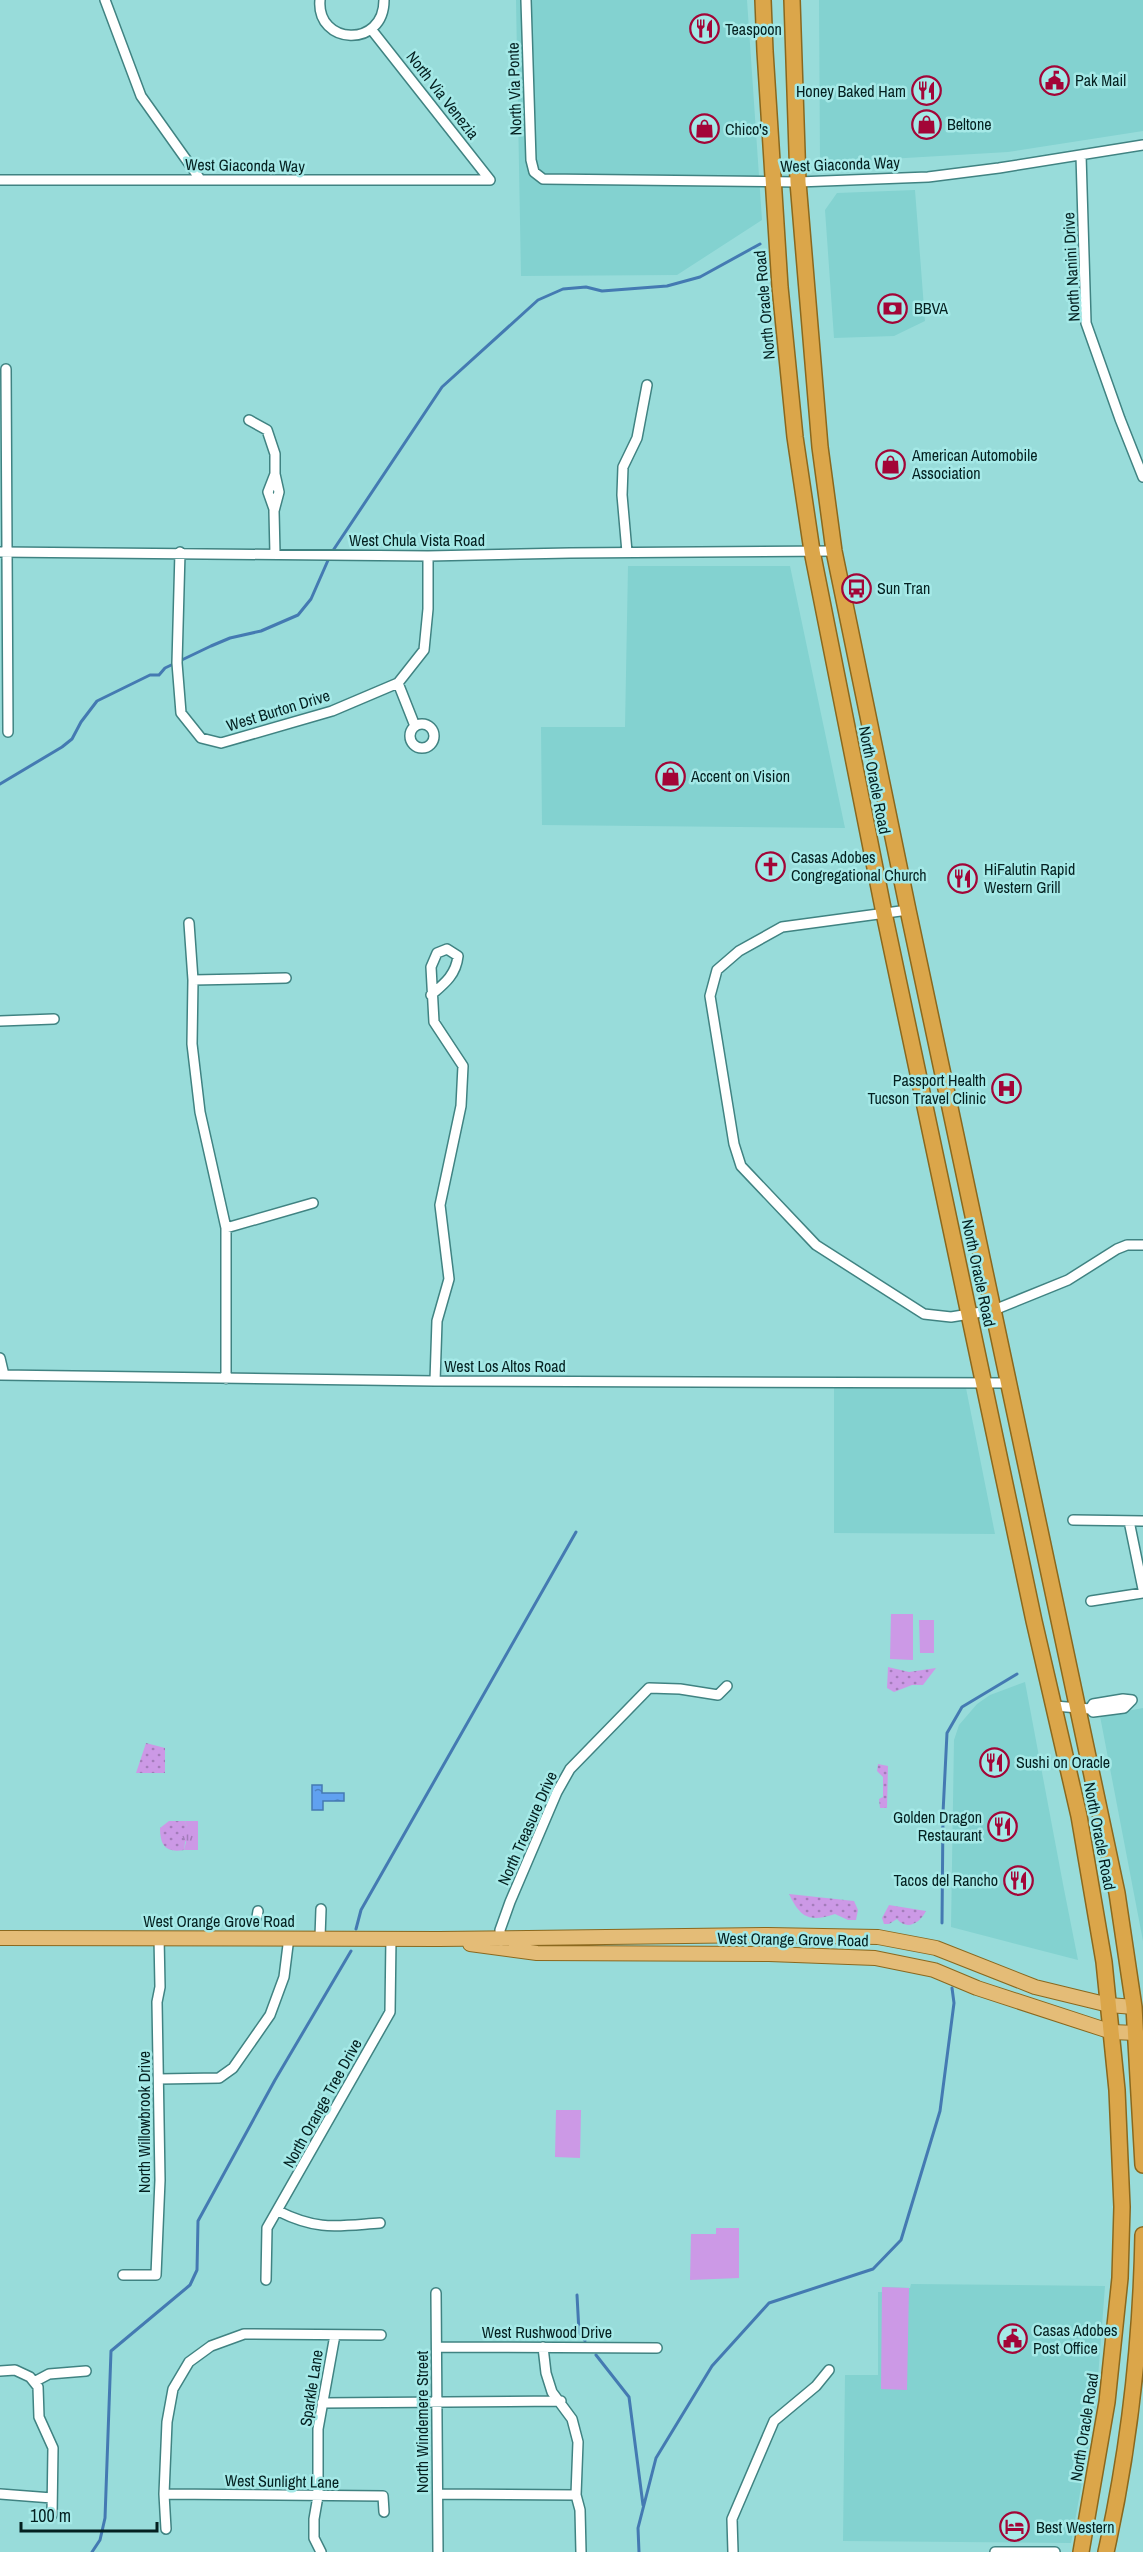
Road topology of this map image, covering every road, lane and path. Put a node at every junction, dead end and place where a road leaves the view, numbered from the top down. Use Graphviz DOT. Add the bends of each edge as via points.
graph roads {
  1 [pos="105,0"];
  2 [pos="320,0"];
  3 [pos="384,0"];
  4 [pos="526,0"];
  5 [pos="764,0"];
  6 [pos="792,0"];
  7 [pos="371,29"];
  8 [pos="1143,145"];
  9 [pos="1081,155"];
  10 [pos="537,176"];
  11 [pos="200,179"];
  12 [pos="0,180"];
  13 [pos="490,180"];
  14 [pos="772,181"];
  15 [pos="798,182"];
  16 [pos="6,369"];
  17 [pos="647,385"];
  18 [pos="249,420"];
  19 [pos="1143,477"];
  20 [pos="812,551"];
  21 [pos="834,551"];
  22 [pos="4,552"];
  23 [pos="180,552"];
  24 [pos="627,552"];
  25 [pos="274,554"];
  26 [pos="428,556"];
  27 [pos="398,683"];
  28 [pos="415,726"];
  29 [pos="8,732"];
  30 [pos="908,910"];
  31 [pos="884,913"];
  32 [pos="189,923"];
  33 [pos="286,978"];
  34 [pos="193,980"];
  35 [pos="431,995"];
  36 [pos="54,1019"];
  37 [pos="0,1021"];
  38 [pos="313,1203"];
  39 [pos="226,1228"];
  40 [pos="1143,1245"];
  41 [pos="994,1310"];
  42 [pos="969,1314"];
  43 [pos="0,1358"];
  44 [pos="2,1375"];
  45 [pos="226,1379"];
  46 [pos="435,1381"];
  47 [pos="984,1383"];
  48 [pos="1009,1383"];
  49 [pos="1073,1520"];
  50 [pos="1129,1521"];
  51 [pos="1143,1521"];
  52 [pos="1143,1591"];
  53 [pos="1091,1602"];
  54 [pos="727,1686"];
  55 [pos="1143,1697"];
  56 [pos="1054,1706"];
  57 [pos="1084,1708"];
  58 [pos="321,1909"];
  59 [pos="159,1937"];
  60 [pos="289,1937"];
  61 [pos="320,1937"];
  62 [pos="0,1938"];
  63 [pos="392,1938"];
  64 [pos="501,1944"];
  65 [pos="1109,2005"];
  66 [pos="1134,2007"];
  67 [pos="1112,2032"];
  68 [pos="1136,2032"];
  69 [pos="159,2079"];
  70 [pos="1143,2165"];
  71 [pos="278,2211"];
  72 [pos="380,2223"];
  73 [pos="1143,2235"];
  74 [pos="123,2275"];
  75 [pos="266,2280"];
  76 [pos="436,2293"];
  77 [pos="335,2335"];
  78 [pos="381,2335"];
  79 [pos="437,2347"];
  80 [pos="543,2347"];
  81 [pos="657,2348"];
  82 [pos="829,2370"];
  83 [pos="0,2371"];
  84 [pos="86,2372"];
  85 [pos="34,2382"];
  86 [pos="561,2401"];
  87 [pos="437,2402"];
  88 [pos="322,2403"];
  89 [pos="0,2494"];
  90 [pos="164,2494"];
  91 [pos="438,2494"];
  92 [pos="576,2495"];
  93 [pos="318,2496"];
  94 [pos="51,2498"];
  95 [pos="384,2512"];
  96 [pos="52,2515"];
  97 [pos="166,2529"];
  98 [pos="320,2552"];
  99 [pos="438,2552"];
  100 [pos="581,2552"];
  101 [pos="733,2552"];
  102 [pos="995,2552"];
  103 [pos="1055,2552"];
  104 [pos="1081,2552"];
  105 [pos="1106,2552"];
  1 -- 11 [label="street" via="141,96"];
  2 -- 7 [label="street" via="325,22 340,33 357,35"];
  3 -- 7 [label="street" via="383,12"];
  4 -- 10 [label="street, North Via Ponte" via="531,160"];
  5 -- 14 [label="highway, North Oracle Road"];
  6 -- 15 [label="highway, North Oracle Road"];
  7 -- 13 [label="street, North Via Venezia"];
  8 -- 9 [label="street, West Giaconda Way"];
  9 -- 15 [label="street, West Giaconda Way" via="928,177"];
  9 -- 19 [label="street, North Nanini Drive" via="1086,323"];
  10 -- 14 [label="street, West Giaconda Way" via="556,181"];
  11 -- 12 [label="street, West Giaconda Way"];
  11 -- 13 [label="street, West Giaconda Way"];
  14 -- 15 [label="street, West Giaconda Way"];
  14 -- 20 [label="highway, North Oracle Road" via="795,437"];
  15 -- 21 [label="highway, North Oracle Road" via="820,447"];
  16 -- 22 [label="street"];
  17 -- 24 [label="street" via="636,438 623,467"];
  18 -- 25 [label="street" via="267,430 275,454 275,474 268,492 274,511"];
  20 -- 21 [label="street, West Chula Vista Road"];
  20 -- 24 [label="street, West Chula Vista Road"];
  20 -- 31 [label="highway, North Oracle Road"];
  21 -- 30 [label="highway, North Oracle Road"];
  22 -- 23 [label="street, West Chula Vista Road"];
  22 -- 29 [label="street"];
  23 -- 25 [label="street, West Chula Vista Road"];
  23 -- 27 [label="street, West Burton Drive" via="177,663 181,713 201,738 221,743 249,737 332,711"];
  24 -- 26 [label="street, West Chula Vista Road"];
  25 -- 26 [label="street, West Chula Vista Road"];
  26 -- 27 [label="street" via="424,650"];
  27 -- 28 [label="street"];
  30 -- 31 [label="street"];
  30 -- 41 [label="highway, North Oracle Road"];
  31 -- 42 [label="highway, North Oracle Road"];
  31 -- 42 [label="street" via="782,927 739,951 717,970 710,996 734,1144 741,1166 816,1245 924,1314"];
  32 -- 34 [label="street"];
  33 -- 34 [label="street"];
  34 -- 39 [label="street" via="192,1044 200,1112"];
  35 -- 35 [label="street" via="431,968 437,953 447,949 458,956 457,964 452,977"];
  35 -- 46 [label="street" via="434,1022 463,1066 461,1106 440,1206 449,1280 437,1321"];
  36 -- 37 [label="street"];
  38 -- 39 [label="street"];
  39 -- 45 [label="street"];
  40 -- 41 [label="street" via="1127,1245 1068,1280"];
  41 -- 42 [label="street"];
  41 -- 48 [label="highway, North Oracle Road"];
  42 -- 47 [label="highway, North Oracle Road"];
  43 -- 44 [label="street"];
  44 -- 45 [label="street, West Los Altos Road"];
  45 -- 46 [label="street, West Los Altos Road"];
  46 -- 47 [label="street, West Los Altos Road"];
  47 -- 48 [label="street, West Los Altos Road"];
  47 -- 56 [label="highway, North Oracle Road"];
  48 -- 57 [label="highway, North Oracle Road"];
  49 -- 50 [label="street"];
  50 -- 51 [label="street"];
  50 -- 52 [label="street"];
  52 -- 53 [label="street"];
  54 -- 64 [label="street, North Treasure Drive" via="718,1695 649,1688 570,1769 510,1902 500,1930"];
  55 -- 57 [label="street" via="1124,1708 1094,1712"];
  56 -- 57 [label="street"];
  56 -- 65 [label="highway, North Oracle Road" via="1079,1816"];
  57 -- 66 [label="highway, North Oracle Road"];
  58 -- 61 [label="street"];
  59 -- 60 [label="main road, West Orange Grove Road"];
  59 -- 62 [label="main road, West Orange Grove Road"];
  59 -- 69 [label="street, North Willowbrook Drive"];
  60 -- 61 [label="main road, West Orange Grove Road"];
  60 -- 69 [label="street" via="285,1977 270,2015 233,2068 219,2078"];
  61 -- 63 [label="main road, West Orange Grove Road"];
  63 -- 64 [label="main road, West Orange Grove Road"];
  63 -- 71 [label="street, North Orange Tree Drive" via="390,2012"];
  64 -- 65 [label="main road, West Orange Grove Road" via="758,1935 878,1937 936,1948 1035,1987"];
  64 -- 67 [label="main road, West Orange Grove Road" via="537,1953 875,1958 934,1970"];
  65 -- 66 [label="main road, West Orange Grove Road"];
  65 -- 67 [label="highway, North Oracle Road"];
  66 -- 68 [label="highway, North Oracle Road"];
  67 -- 68 [label="main road, West Orange Grove Road"];
  67 -- 104 [label="highway, North Oracle Road" via="1122,2207 1120,2278 1107,2402"];
  68 -- 70 [label="highway, North Oracle Road"];
  69 -- 74 [label="street, North Willowbrook Drive" via="156,2275"];
  71 -- 72 [label="street" via="302,2223 328,2227"];
  71 -- 75 [label="street, North Orange Tree Drive" via="267,2228"];
  73 -- 105 [label="highway" via="1130,2410"];
  76 -- 79 [label="street, North Windemere Street"];
  77 -- 78 [label="street"];
  77 -- 88 [label="street, Sparkle Lane"];
  77 -- 90 [label="street" via="244,2334 211,2346 189,2362 173,2389 167,2422"];
  79 -- 80 [label="street, West Rushwood Drive"];
  79 -- 87 [label="street, North Windemere Street"];
  80 -- 81 [label="street, West Rushwood Drive"];
  80 -- 86 [label="street" via="552,2392"];
  82 -- 101 [label="street" via="774,2421 732,2519"];
  83 -- 85 [label="street" via="15,2370"];
  84 -- 85 [label="street" via="49,2374"];
  85 -- 94 [label="street" via="38,2387 39,2417 53,2448"];
  86 -- 87 [label="street"];
  86 -- 92 [label="street" via="572,2419 578,2442"];
  87 -- 88 [label="street"];
  87 -- 91 [label="street, North Windemere Street"];
  88 -- 93 [label="street, Sparkle Lane"];
  89 -- 94 [label="street"];
  90 -- 93 [label="street, West Sunlight Lane"];
  90 -- 97 [label="street"];
  91 -- 92 [label="street"];
  91 -- 99 [label="street, North Windemere Street"];
  92 -- 100 [label="street"];
  93 -- 95 [label="street, West Sunlight Lane" via="383,2496"];
  93 -- 98 [label="street, Sparkle Lane" via="314,2538"];
  94 -- 96 [label="street"];
  102 -- 103 [label="street"];
}
